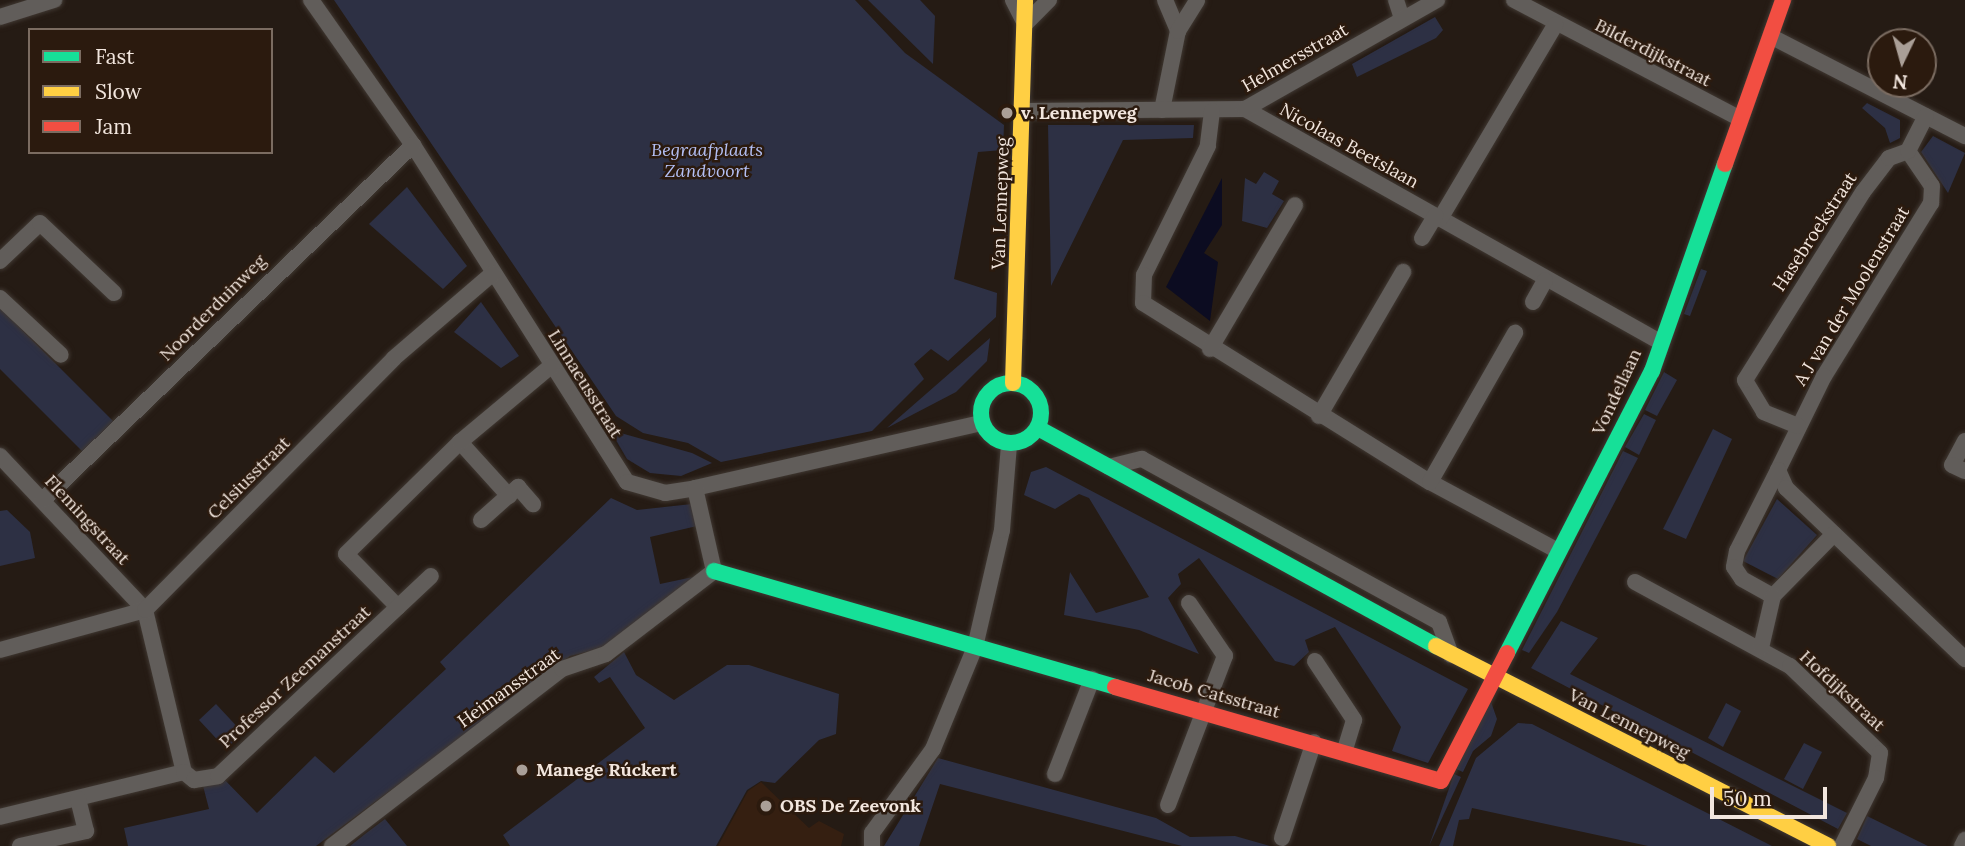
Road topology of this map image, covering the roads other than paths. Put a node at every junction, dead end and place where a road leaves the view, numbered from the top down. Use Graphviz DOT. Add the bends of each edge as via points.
graph roads {
  1 [pos="54,0"];
  2 [pos="311,0"];
  3 [pos="1013,0"];
  4 [pos="1026,0"];
  5 [pos="1049,0"];
  6 [pos="1165,0"];
  7 [pos="1197,0"];
  8 [pos="1396,0"];
  9 [pos="1437,0"];
  10 [pos="1514,0"];
  11 [pos="1783,0"];
  12 [pos="14,6"];
  13 [pos="0,17"];
  14 [pos="1402,18"];
  15 [pos="1025,24"];
  16 [pos="1555,25"];
  17 [pos="1178,31"];
  18 [pos="1772,37"];
  19 [pos="1245,109"];
  20 [pos="1162,110"];
  21 [pos="1023,111"];
  22 [pos="1212,111"];
  23 [pos="1926,116"];
  24 [pos="1739,118"];
  25 [pos="1965,136"];
  26 [pos="412,145"];
  27 [pos="1908,151"];
  28 [pos="1295,205"];
  29 [pos="1437,217"];
  30 [pos="1423,238"];
  31 [pos="0,261"];
  32 [pos="1403,272"];
  33 [pos="493,273"];
  34 [pos="1545,280"];
  35 [pos="114,293"];
  36 [pos="0,298"];
  37 [pos="1533,302"];
  38 [pos="1515,333"];
  39 [pos="1660,342"];
  40 [pos="1210,349"];
  41 [pos="61,355"];
  42 [pos="551,366"];
  43 [pos="1013,383"];
  44 [pos="1319,416"];
  45 [pos="982,423"];
  46 [pos="1798,426"];
  47 [pos="1038,428"];
  48 [pos="1965,441"];
  49 [pos="460,442"];
  50 [pos="1009,444"];
  51 [pos="0,456"];
  52 [pos="1110,467"];
  53 [pos="1959,468"];
  54 [pos="1778,470"];
  55 [pos="1430,482"];
  56 [pos="695,488"];
  57 [pos="509,496"];
  58 [pos="43,500"];
  59 [pos="533,504"];
  60 [pos="481,520"];
  61 [pos="1834,534"];
  62 [pos="1558,551"];
  63 [pos="714,571"];
  64 [pos="431,576"];
  65 [pos="1635,582"];
  66 [pos="1773,596"];
  67 [pos="1189,603"];
  68 [pos="398,607"];
  69 [pos="145,610"];
  70 [pos="975,647"];
  71 [pos="1761,648"];
  72 [pos="0,650"];
  73 [pos="1451,655"];
  74 [pos="1965,659"];
  75 [pos="1315,661"];
  76 [pos="1492,676"];
  77 [pos="1091,679"];
  78 [pos="1202,711"];
  79 [pos="1314,742"];
  80 [pos="1345,750"];
  81 [pos="184,772"];
  82 [pos="1055,775"];
  83 [pos="1441,781"];
  84 [pos="78,799"];
  85 [pos="1168,805"];
  86 [pos="0,817"];
  87 [pos="1282,838"];
  88 [pos="1965,840"];
  89 [pos="20,846"];
  90 [pos="332,846"];
  91 [pos="872,846"];
  92 [pos="1828,846"];
  93 [pos="1842,846"];
  94 [pos="1962,846"];
  1 -- 12 [label="street"];
  2 -- 26 [label="street, Linnaeusstraat"];
  3 -- 15 [label="street, Van Lennepweg"];
  4 -- 15 [label="street, Van Lennepweg"];
  5 -- 15 [label="street"];
  6 -- 17 [label="street"];
  7 -- 17 [label="street"];
  8 -- 14 [label="street"];
  9 -- 14 [label="street, Helmersstraat"];
  10 -- 16 [label="street, Bilderdijkstraat"];
  11 -- 18 [label="street, Vondellaan"];
  12 -- 13 [label="street"];
  14 -- 19 [label="street, Helmersstraat"];
  15 -- 21 [label="street, Van Lennepweg"];
  16 -- 24 [label="street, Bilderdijkstraat"];
  16 -- 29 [label="street"];
  17 -- 20 [label="street"];
  18 -- 23 [label="street"];
  18 -- 24 [label="street, Vondellaan"];
  19 -- 22 [label="street"];
  19 -- 29 [label="street, Nicolaas Beetslaan"];
  20 -- 21 [label="street"];
  20 -- 22 [label="street"];
  21 -- 43 [label="street, Van Lennepweg"];
  22 -- 40 [label="street" via="1208,146 1144,275 1143,303"];
  23 -- 25 [label="street"];
  23 -- 27 [label="street, Hasebroekstraat"];
  24 -- 39 [label="street, Vondellaan"];
  26 -- 33 [label="street, Linnaeusstraat"];
  26 -- 58 [label="street, Noorderduinweg"];
  27 -- 46 [label="street, A J van der Moolenstraat" via="1932,186 1931,203"];
  27 -- 46 [label="street, Hasebroekstraat" via="1889,158 1863,192 1745,380 1764,412"];
  28 -- 40 [label="street"];
  29 -- 30 [label="street"];
  29 -- 34 [label="street, Nicolaas Beetslaan"];
  31 -- 35 [label="street" via="40,223"];
  32 -- 44 [label="street"];
  33 -- 42 [label="street, Linnaeusstraat"];
  33 -- 69 [label="street, Celsiusstraat" via="394,358"];
  34 -- 37 [label="street"];
  34 -- 39 [label="street, Nicolaas Beetslaan"];
  36 -- 41 [label="street"];
  38 -- 55 [label="street"];
  39 -- 62 [label="street, Vondellaan"];
  40 -- 44 [label="street"];
  42 -- 49 [label="street, Professor Zeemanstraat"];
  42 -- 56 [label="street, Linnaeusstraat" via="627,482 655,492"];
  43 -- 45 [label="street" via="985,397"];
  43 -- 47 [label="street" via="1037,397"];
  44 -- 55 [label="street"];
  45 -- 50 [label="street" via="992,437"];
  45 -- 56 [label="street, Linnaeusstraat"];
  46 -- 54 [label="street, A J van der Moolenstraat"];
  47 -- 50 [label="street"];
  47 -- 52 [label="street, Van Lennepweg"];
  48 -- 53 [label="street"];
  49 -- 57 [label="street"];
  49 -- 68 [label="street, Professor Zeemanstraat" via="346,554"];
  50 -- 70 [label="street" via="1002,530"];
  51 -- 58 [label="street, Flemingstraat"];
  52 -- 73 [label="street, Van Lennepweg"];
  52 -- 73 [label="street" via="1142,459 1439,622"];
  54 -- 61 [label="street" via="1786,488"];
  54 -- 66 [label="street, A J van der Moolenstraat" via="1734,567 1742,579"];
  55 -- 62 [label="street"];
  56 -- 63 [label="street"];
  57 -- 59 [label="street" via="518,487"];
  57 -- 60 [label="street"];
  58 -- 69 [label="street, Flemingstraat"];
  61 -- 66 [label="street"];
  61 -- 74 [label="street"];
  62 -- 76 [label="street, Vondellaan"];
  63 -- 70 [label="street"];
  63 -- 90 [label="street, Heimansstraat" via="606,654 562,669"];
  64 -- 68 [label="street, Professor Zeemanstraat"];
  65 -- 71 [label="street, Hofdijkstraat"];
  66 -- 71 [label="street"];
  67 -- 78 [label="street" via="1225,656 1211,706"];
  68 -- 81 [label="street, Professor Zeemanstraat" via="218,776 194,780"];
  69 -- 72 [label="street, Celsiusstraat"];
  69 -- 81 [label="street"];
  70 -- 77 [label="street, Jacob Catsstraat"];
  70 -- 91 [label="street" via="933,749 872,833"];
  71 -- 93 [label="street, Hofdijkstraat" via="1790,666 1880,753 1876,778"];
  73 -- 76 [label="street, Van Lennepweg"];
  75 -- 80 [label="street" via="1354,720"];
  76 -- 83 [label="street, Vondellaan"];
  76 -- 92 [label="street, Van Lennepweg"];
  77 -- 78 [label="street, Jacob Catsstraat"];
  77 -- 82 [label="street"];
  78 -- 79 [label="street, Jacob Catsstraat"];
  78 -- 85 [label="street"];
  79 -- 80 [label="street, Jacob Catsstraat"];
  79 -- 87 [label="street"];
  80 -- 83 [label="street, Jacob Catsstraat"];
  81 -- 84 [label="street"];
  84 -- 86 [label="street"];
  84 -- 89 [label="street" via="86,831"];
  88 -- 94 [label="street"];
}
